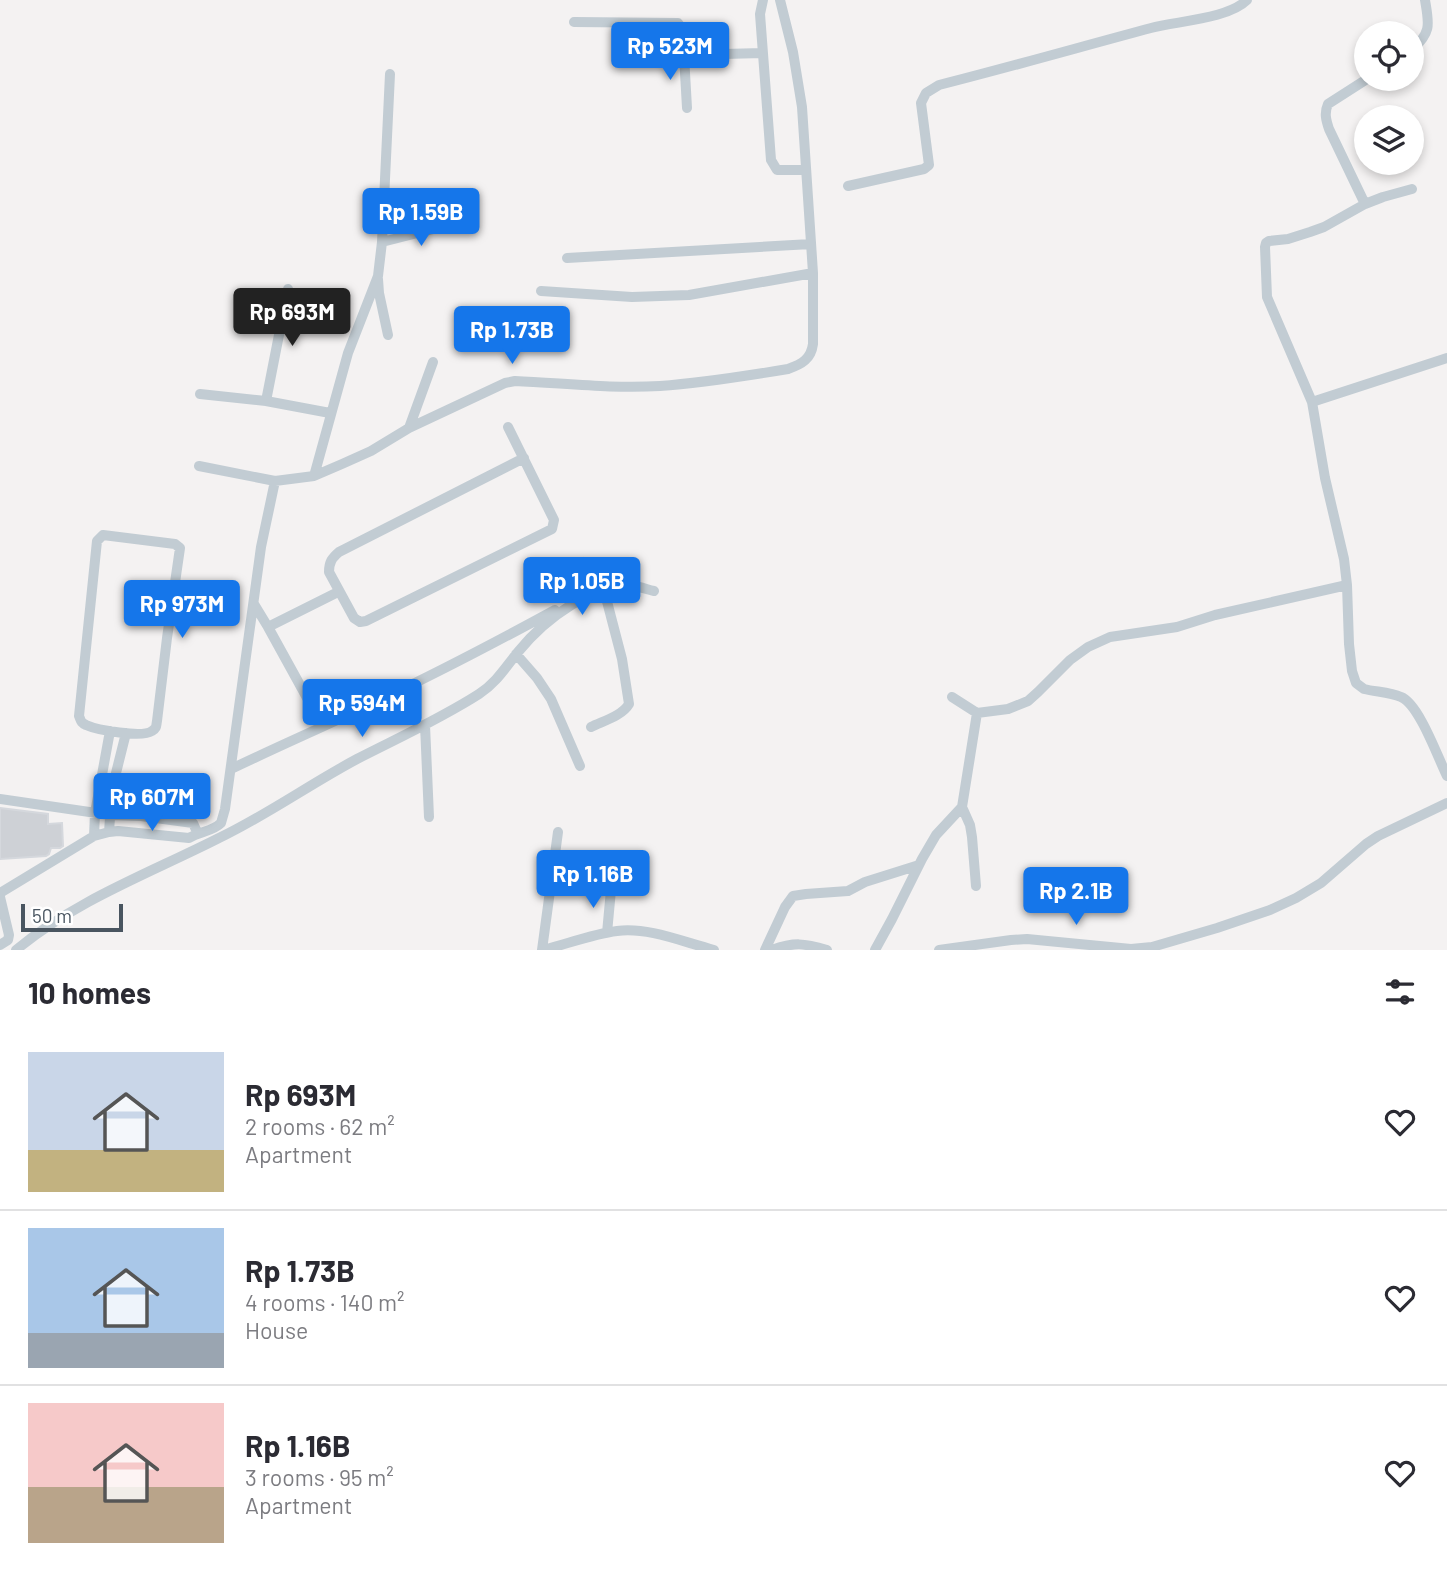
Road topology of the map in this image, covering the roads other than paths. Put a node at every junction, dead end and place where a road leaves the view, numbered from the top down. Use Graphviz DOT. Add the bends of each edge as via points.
graph roads {
  1 [pos="763,0"];
  2 [pos="780,0"];
  3 [pos="1247,0"];
  4 [pos="1425,0"];
  5 [pos="574,22"];
  6 [pos="1424,38"];
  7 [pos="763,53"];
  8 [pos="684,55"];
  9 [pos="390,74"];
  10 [pos="1354,87"];
  11 [pos="687,108"];
  12 [pos="806,170"];
  13 [pos="848,186"];
  14 [pos="1412,189"];
  15 [pos="1365,204"];
  16 [pos="453,224"];
  17 [pos="382,242"];
  18 [pos="811,244"];
  19 [pos="567,257"];
  20 [pos="813,273"];
  21 [pos="378,276"];
  22 [pos="288,289"];
  23 [pos="541,291"];
  24 [pos="388,335"];
  25 [pos="1447,358"];
  26 [pos="433,362"];
  27 [pos="200,394"];
  28 [pos="266,401"];
  29 [pos="1312,402"];
  30 [pos="330,413"];
  31 [pos="508,427"];
  32 [pos="409,428"];
  33 [pos="524,458"];
  34 [pos="199,466"];
  35 [pos="314,476"];
  36 [pos="275,481"];
  37 [pos="1347,585"];
  38 [pos="602,587"];
  39 [pos="654,591"];
  40 [pos="338,592"];
  41 [pos="254,604"];
  42 [pos="268,627"];
  43 [pos="516,654"];
  44 [pos="952,697"];
  45 [pos="977,713"];
  46 [pos="425,725"];
  47 [pos="322,726"];
  48 [pos="591,727"];
  49 [pos="110,731"];
  50 [pos="126,733"];
  51 [pos="579,766"];
  52 [pos="231,769"];
  53 [pos="1447,776"];
  54 [pos="0,799"];
  55 [pos="1447,803"];
  56 [pos="962,807"];
  57 [pos="96,813"];
  58 [pos="110,815"];
  59 [pos="429,817"];
  60 [pos="109,832"];
  61 [pos="197,832"];
  62 [pos="558,832"];
  63 [pos="94,836"];
  64 [pos="919,864"];
  65 [pos="975,886"];
  66 [pos="611,890"];
  67 [pos="0,895"];
  68 [pos="607,933"];
  69 [pos="0,946"];
  70 [pos="16,950"];
  71 [pos="543,950"];
  72 [pos="713,950"];
  73 [pos="765,950"];
  74 [pos="772,950"];
  75 [pos="827,950"];
  76 [pos="875,950"];
  77 [pos="939,950"];
  1 -- 7 [label="street"];
  2 -- 12 [label="street" via="803,107"];
  3 -- 13 [label="street" via="1209,17 1154,27 939,85 926,93 921,103 929,165"];
  4 -- 6 [label="street" via="1429,24"];
  5 -- 8 [label="street" via="678,23"];
  7 -- 8 [label="street"];
  7 -- 12 [label="street" via="771,160 777,170"];
  8 -- 11 [label="street"];
  9 -- 17 [label="street"];
  10 -- 15 [label="street" via="1328,104 1325,111"];
  12 -- 18 [label="street"];
  14 -- 15 [label="street"];
  15 -- 29 [label="street" via="1324,227 1266,243 1267,297"];
  16 -- 17 [label="street"];
  17 -- 21 [label="street"];
  18 -- 19 [label="street"];
  18 -- 20 [label="street"];
  20 -- 23 [label="street" via="689,295 632,298"];
  20 -- 32 [label="street" via="812,352 800,365 660,386 515,381"];
  21 -- 24 [label="street"];
  21 -- 30 [label="street"];
  22 -- 28 [label="street"];
  25 -- 29 [label="street"];
  26 -- 32 [label="street"];
  27 -- 28 [label="street"];
  28 -- 30 [label="street"];
  29 -- 37 [label="street"];
  30 -- 35 [label="street"];
  31 -- 33 [label="street"];
  32 -- 35 [label="street"];
  33 -- 40 [label="street" via="339,552 329,568"];
  33 -- 40 [label="street" via="554,520 552,529 366,621 354,618"];
  34 -- 36 [label="street"];
  35 -- 36 [label="street"];
  36 -- 41 [label="street"];
  37 -- 45 [label="street" via="1177,627 1110,638 1079,653 1028,701"];
  37 -- 53 [label="street" via="1354,679 1364,689 1409,702"];
  38 -- 39 [label="street"];
  38 -- 43 [label="street" via="535,631"];
  38 -- 47 [label="street"];
  38 -- 48 [label="street" via="629,704"];
  40 -- 42 [label="street"];
  41 -- 42 [label="street"];
  41 -- 52 [label="street"];
  42 -- 47 [label="street"];
  43 -- 46 [label="street" via="492,685"];
  43 -- 51 [label="street" via="551,699"];
  44 -- 45 [label="street"];
  45 -- 56 [label="street"];
  46 -- 59 [label="street"];
  46 -- 70 [label="street" via="220,838 72,910"];
  47 -- 52 [label="street"];
  49 -- 50 [label="street"];
  49 -- 50 [label="street" via="85,725 78,713 97,541 103,535 175,544 180,550 156,727 145,734"];
  49 -- 57 [label="street"];
  50 -- 58 [label="street"];
  52 -- 61 [label="street" via="222,823"];
  54 -- 57 [label="street"];
  55 -- 77 [label="street" via="1378,835 1296,898 1152,947 1027,939"];
  56 -- 64 [label="street" via="936,835"];
  56 -- 65 [label="street" via="972,837"];
  57 -- 58 [label="street"];
  57 -- 63 [label="street"];
  58 -- 60 [label="street"];
  58 -- 61 [label="street" via="193,823"];
  60 -- 61 [label="street" via="189,838"];
  60 -- 63 [label="street"];
  62 -- 71 [label="street"];
  63 -- 67 [label="street"];
  64 -- 73 [label="street" via="848,891 793,896"];
  64 -- 76 [label="street"];
  66 -- 68 [label="street"];
  67 -- 69 [label="street" via="9,935"];
  68 -- 71 [label="street"];
  68 -- 72 [label="street" via="644,932"];
  74 -- 75 [label="street" via="797,943"];
}
